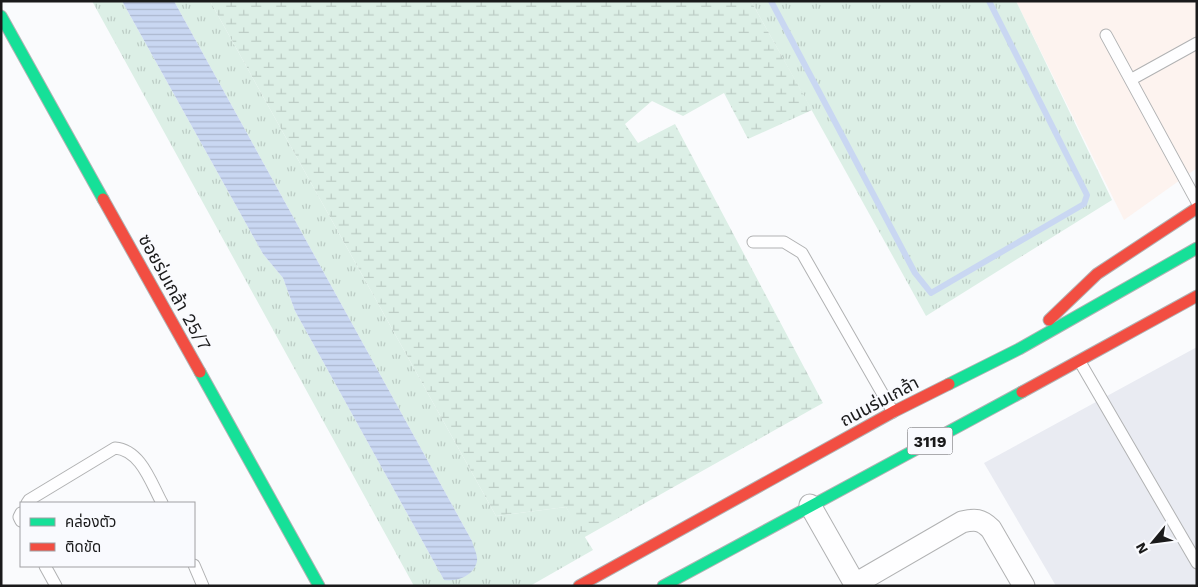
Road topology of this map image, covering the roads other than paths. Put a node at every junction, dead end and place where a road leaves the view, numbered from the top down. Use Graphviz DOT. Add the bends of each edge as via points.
graph roads {
  1 [pos="1,16"];
  2 [pos="1106,35"];
  3 [pos="1197,43"];
  4 [pos="1132,79"];
  5 [pos="1197,202"];
  6 [pos="1197,208"];
  7 [pos="753,242"];
  8 [pos="1197,248"];
  9 [pos="1197,296"];
  10 [pos="1197,302"];
  11 [pos="1184,303"];
  12 [pos="1019,349"];
  13 [pos="1080,362"];
  14 [pos="894,412"];
  15 [pos="27,502"];
  16 [pos="161,502"];
  17 [pos="810,505"];
  18 [pos="1197,563"];
  19 [pos="46,567"];
  20 [pos="195,567"];
  21 [pos="856,585"];
  22 [pos="56,586"];
  23 [pos="203,586"];
  24 [pos="319,586"];
  25 [pos="579,586"];
  26 [pos="663,586"];
  27 [pos="1024,586"];
  1 -- 24 [label="main road, ซอยร่มเกล้า 25/7"];
  2 -- 4 [label="lane"];
  3 -- 4 [label="lane"];
  4 -- 5 [label="lane"];
  6 -- 12 [label="main road" via="1097,274"];
  7 -- 14 [label="lane" via="784,242 802,253"];
  8 -- 12 [label="main road, ถนนร่มเกล้า / 3119"];
  9 -- 11 [label="main road, 3119"];
  10 -- 11 [label="main road"];
  11 -- 13 [label="main road, 3119"];
  12 -- 14 [label="main road, ถนนร่มเกล้า / 3119"];
  13 -- 17 [label="main road, 3119"];
  13 -- 18 [label="lane"];
  14 -- 25 [label="main road, ถนนร่มเกล้า / 3119"];
  15 -- 16 [label="lane" via="115,448 131,452 145,470"];
  17 -- 21 [label="street"];
  17 -- 26 [label="main road, 3119"];
  19 -- 22 [label="lane"];
  20 -- 23 [label="lane"];
  21 -- 27 [label="street" via="962,522 974,519 984,521 991,529"];
}
